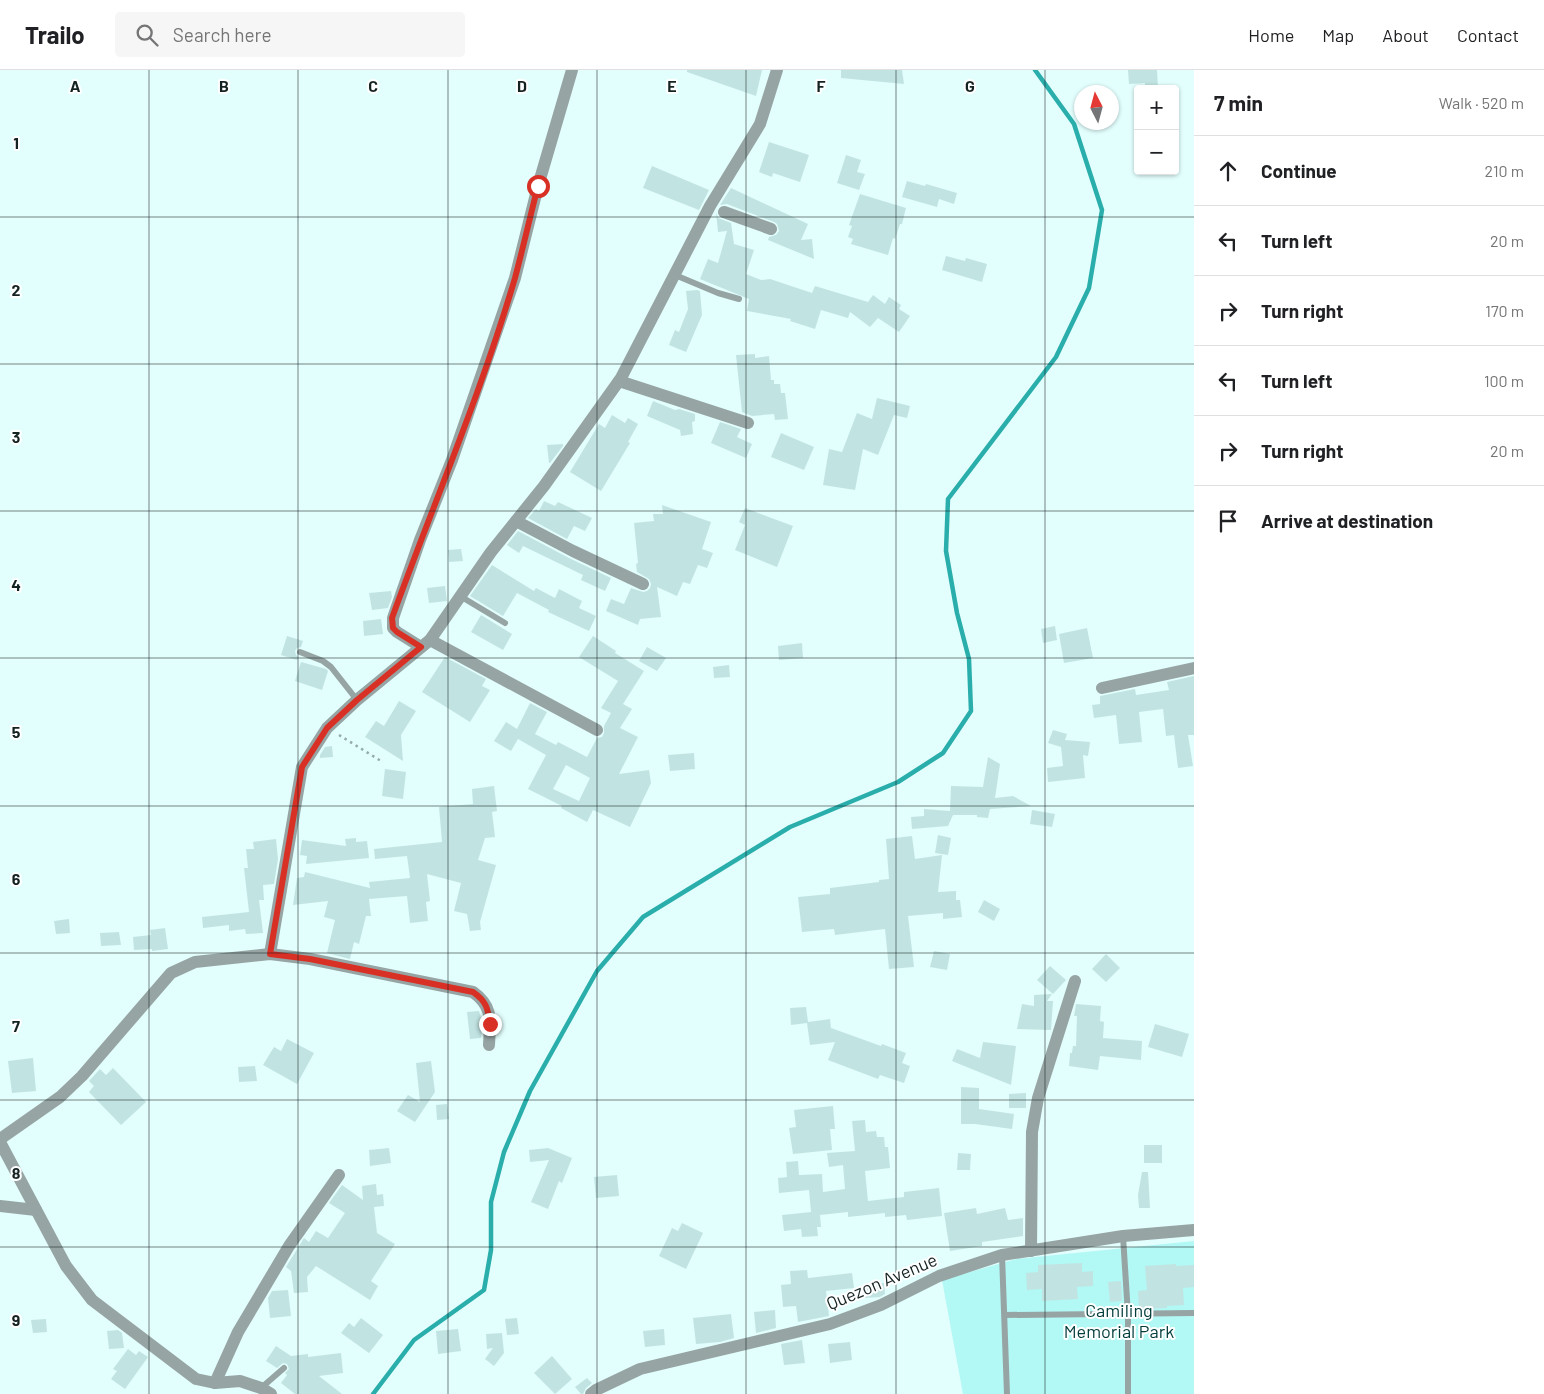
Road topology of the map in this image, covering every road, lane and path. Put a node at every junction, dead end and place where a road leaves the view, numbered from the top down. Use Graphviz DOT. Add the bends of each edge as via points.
graph roads {
  1 [pos="572,70"];
  2 [pos="777,70"];
  3 [pos="716,209"];
  4 [pos="771,229"];
  5 [pos="674,275"];
  6 [pos="739,299"];
  7 [pos="619,381"];
  8 [pos="748,423"];
  9 [pos="516,521"];
  10 [pos="643,584"];
  11 [pos="460,596"];
  12 [pos="504,623"];
  13 [pos="425,643"];
  14 [pos="300,652"];
  15 [pos="1194,668"];
  16 [pos="1102,688"];
  17 [pos="357,700"];
  18 [pos="327,728"];
  19 [pos="597,730"];
  20 [pos="381,761"];
  21 [pos="270,954"];
  22 [pos="1075,981"];
  23 [pos="489,1044"];
  24 [pos="0,1140"];
  25 [pos="339,1175"];
  26 [pos="0,1206"];
  27 [pos="36,1210"];
  28 [pos="1194,1230"];
  29 [pos="1123,1236"];
  30 [pos="1032,1250"];
  31 [pos="1002,1255"];
  32 [pos="1194,1314"];
  33 [pos="1005,1315"];
  34 [pos="1128,1315"];
  35 [pos="284,1368"];
  36 [pos="215,1383"];
  37 [pos="266,1391"];
  38 [pos="591,1394"];
  39 [pos="1007,1394"];
  40 [pos="1128,1394"];
  1 -- 13 [label="street" via="512,287 392,618 397,632"];
  2 -- 3 [label="street" via="760,124"];
  3 -- 4 [label="street"];
  3 -- 5 [label="street"];
  5 -- 6 [label="lane"];
  5 -- 7 [label="street"];
  7 -- 8 [label="street"];
  7 -- 9 [label="street"];
  9 -- 10 [label="street"];
  9 -- 11 [label="street"];
  11 -- 12 [label="lane"];
  11 -- 13 [label="street"];
  13 -- 17 [label="street"];
  13 -- 19 [label="street"];
  14 -- 17 [label="lane" via="331,667"];
  15 -- 16 [label="street"];
  17 -- 18 [label="street"];
  18 -- 20 [label="path"];
  18 -- 21 [label="street" via="302,767"];
  21 -- 23 [label="street" via="473,992 489,1011"];
  21 -- 24 [label="street" via="196,962 171,973 82,1076 60,1097"];
  22 -- 30 [label="street" via="1038,1098 1032,1132"];
  24 -- 27 [label="street"];
  25 -- 36 [label="street" via="290,1246 244,1324"];
  26 -- 27 [label="street"];
  27 -- 36 [label="street" via="66,1266 92,1300 196,1379"];
  28 -- 29 [label="street, Quezon Avenue"];
  29 -- 30 [label="street, Quezon Avenue"];
  29 -- 34 [label="lane"];
  30 -- 31 [label="street, Quezon Avenue"];
  31 -- 33 [label="lane"];
  31 -- 38 [label="street, Quezon Avenue" via="939,1276 881,1306 830,1324 640,1368"];
  32 -- 34 [label="lane"];
  33 -- 34 [label="lane"];
  33 -- 39 [label="lane"];
  34 -- 40 [label="lane"];
  35 -- 37 [label="lane"];
  36 -- 37 [label="street" via="240,1381"];
}
